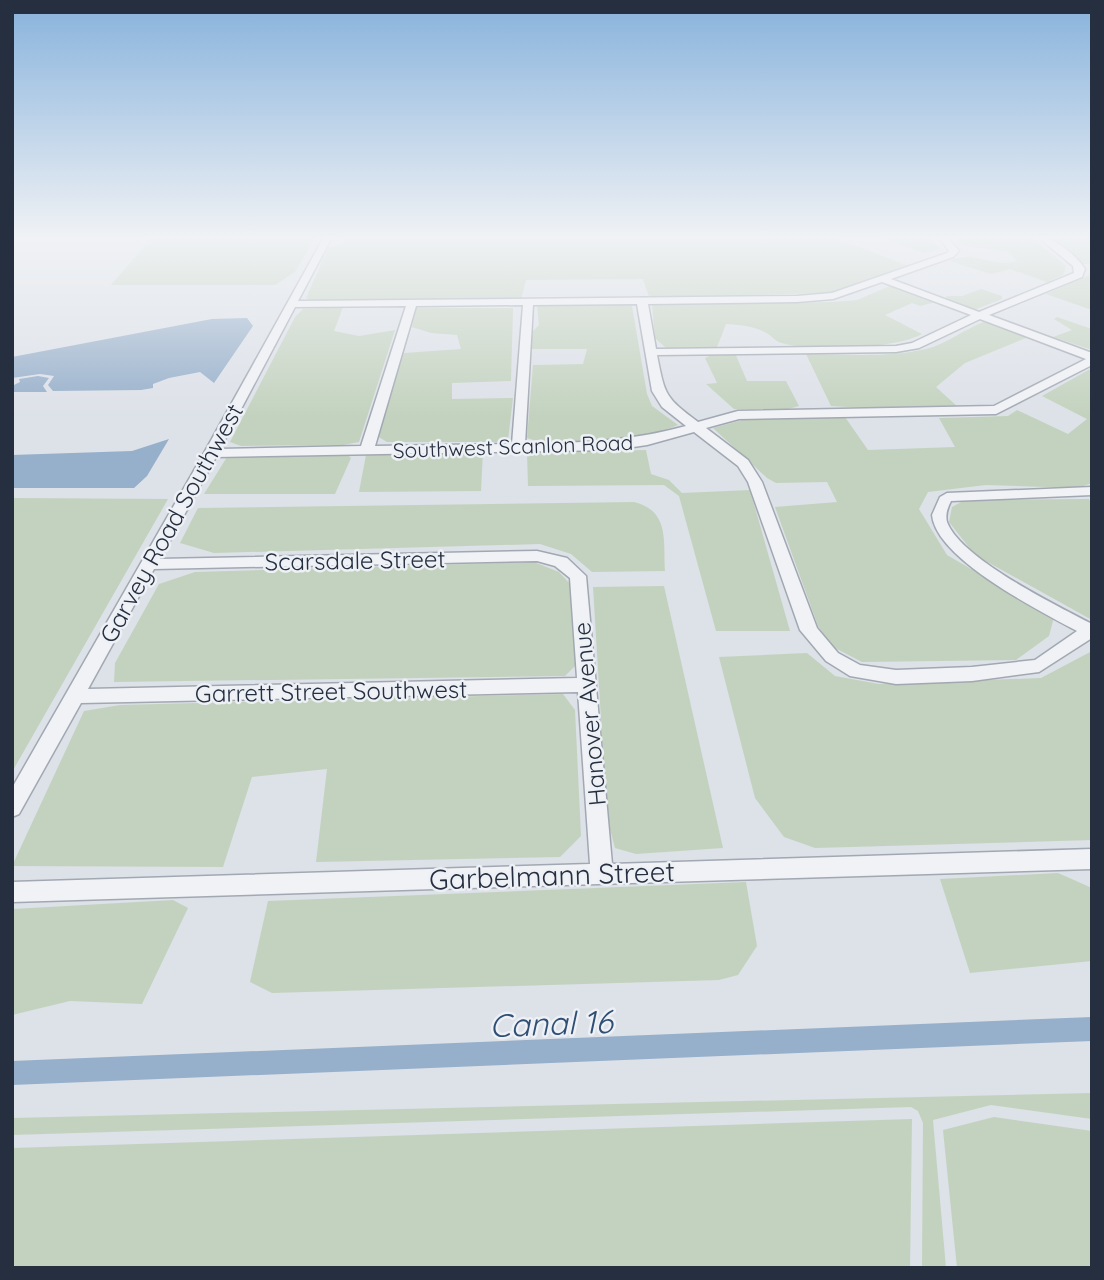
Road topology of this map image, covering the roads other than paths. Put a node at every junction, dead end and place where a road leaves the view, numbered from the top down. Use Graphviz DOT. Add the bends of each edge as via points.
graph roads {
  1 [pos="296,297"];
  2 [pos="805,297"];
  3 [pos="930,297"];
  4 [pos="1025,297"];
  5 [pos="642,301"];
  6 [pos="528,302"];
  7 [pos="412,303"];
  8 [pos="292,304"];
  9 [pos="979,315"];
  10 [pos="650,352"];
  11 [pos="1092,359"];
  12 [pos="695,428"];
  13 [pos="518,448"];
  14 [pos="367,450"];
  15 [pos="211,453"];
  16 [pos="1092,491"];
  17 [pos="561,562"];
  18 [pos="148,564"];
  19 [pos="1091,631"];
  20 [pos="587,685"];
  21 [pos="76,696"];
  22 [pos="12,808"];
  23 [pos="1092,859"];
  24 [pos="602,874"];
  25 [pos="12,891"];
  1 -- 8 [label="street, Garvey Road Southwest"];
  2 -- 5 [label="street"];
  3 -- 9 [label="street"];
  4 -- 9 [label="street"];
  5 -- 6 [label="street"];
  5 -- 10 [label="street"];
  6 -- 7 [label="street"];
  6 -- 13 [label="street"];
  7 -- 8 [label="street"];
  7 -- 14 [label="street"];
  8 -- 15 [label="street, Garvey Road Southwest"];
  9 -- 10 [label="street" via="915,346 896,349"];
  9 -- 11 [label="street"];
  10 -- 12 [label="street" via="658,391 666,404"];
  11 -- 12 [label="street, Southwest Scanlon Road" via="996,410 738,415"];
  12 -- 13 [label="street, Southwest Scanlon Road" via="613,446"];
  12 -- 19 [label="street" via="743,463 755,482 809,630 832,657 856,671 896,677 1039,666"];
  13 -- 14 [label="street, Southwest Scanlon Road"];
  14 -- 15 [label="street, Southwest Scanlon Road"];
  15 -- 18 [label="street, Garvey Road Southwest"];
  16 -- 19 [label="street" via="970,494 947,497 940,506 940,521 970,559"];
  17 -- 18 [label="street, Scarsdale Street" via="537,556"];
  17 -- 20 [label="street, Hanover Avenue" via="578,576"];
  18 -- 21 [label="street, Garvey Road Southwest"];
  20 -- 21 [label="street, Garrett Street Southwest"];
  20 -- 24 [label="street, Hanover Avenue"];
  21 -- 22 [label="street, Garvey Road Southwest"];
  23 -- 24 [label="street, Garbelmann Street"];
  24 -- 25 [label="street, Garbelmann Street"];
}
